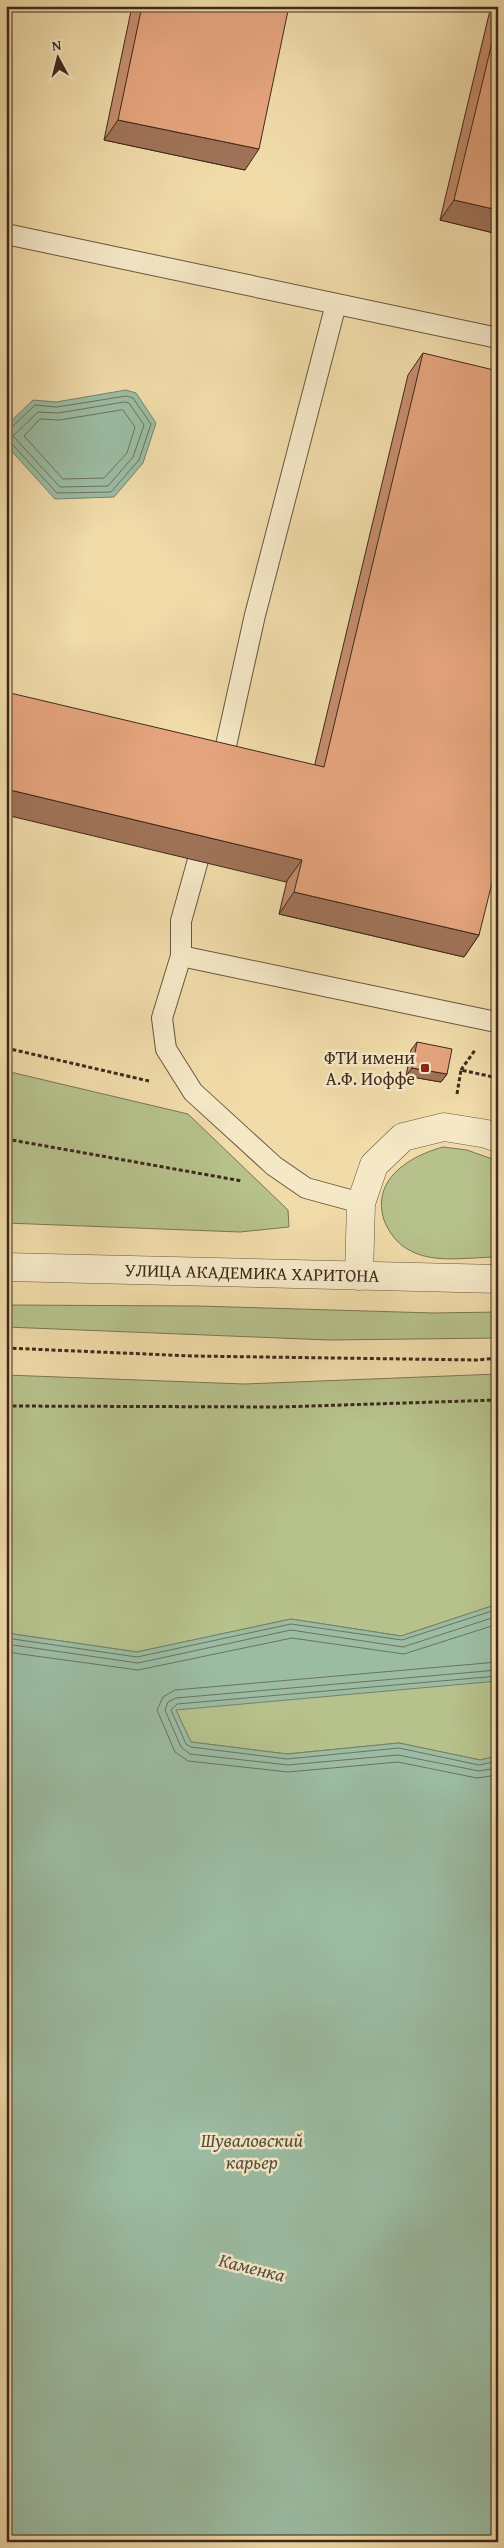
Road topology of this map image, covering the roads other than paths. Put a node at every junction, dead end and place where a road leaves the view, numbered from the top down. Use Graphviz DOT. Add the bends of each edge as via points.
graph roads {
  1 [pos="6,234"];
  2 [pos="336,304"];
  3 [pos="498,338"];
  4 [pos="221,768"];
  5 [pos="198,860"];
  6 [pos="180,956"];
  7 [pos="498,1020"];
  8 [pos="498,1138"];
  9 [pos="361,1203"];
  10 [pos="6,1267"];
  11 [pos="359,1276"];
  12 [pos="498,1279"];
  1 -- 2 [label="lane"];
  2 -- 3 [label="lane"];
  2 -- 4 [label="lane" via="255,615"];
  5 -- 6 [label="lane" via="181,921"];
  6 -- 7 [label="lane"];
  6 -- 9 [label="lane" via="162,1018 166,1049 193,1092 274,1166 306,1188"];
  8 -- 9 [label="street" via="444,1127 403,1136 374,1165"];
  9 -- 11 [label="street"];
  10 -- 11 [label="street, УЛИЦА АКАДЕМИКА ХАРИТОНА"];
  11 -- 12 [label="street, УЛИЦА АКАДЕМИКА ХАРИТОНА"];
}
